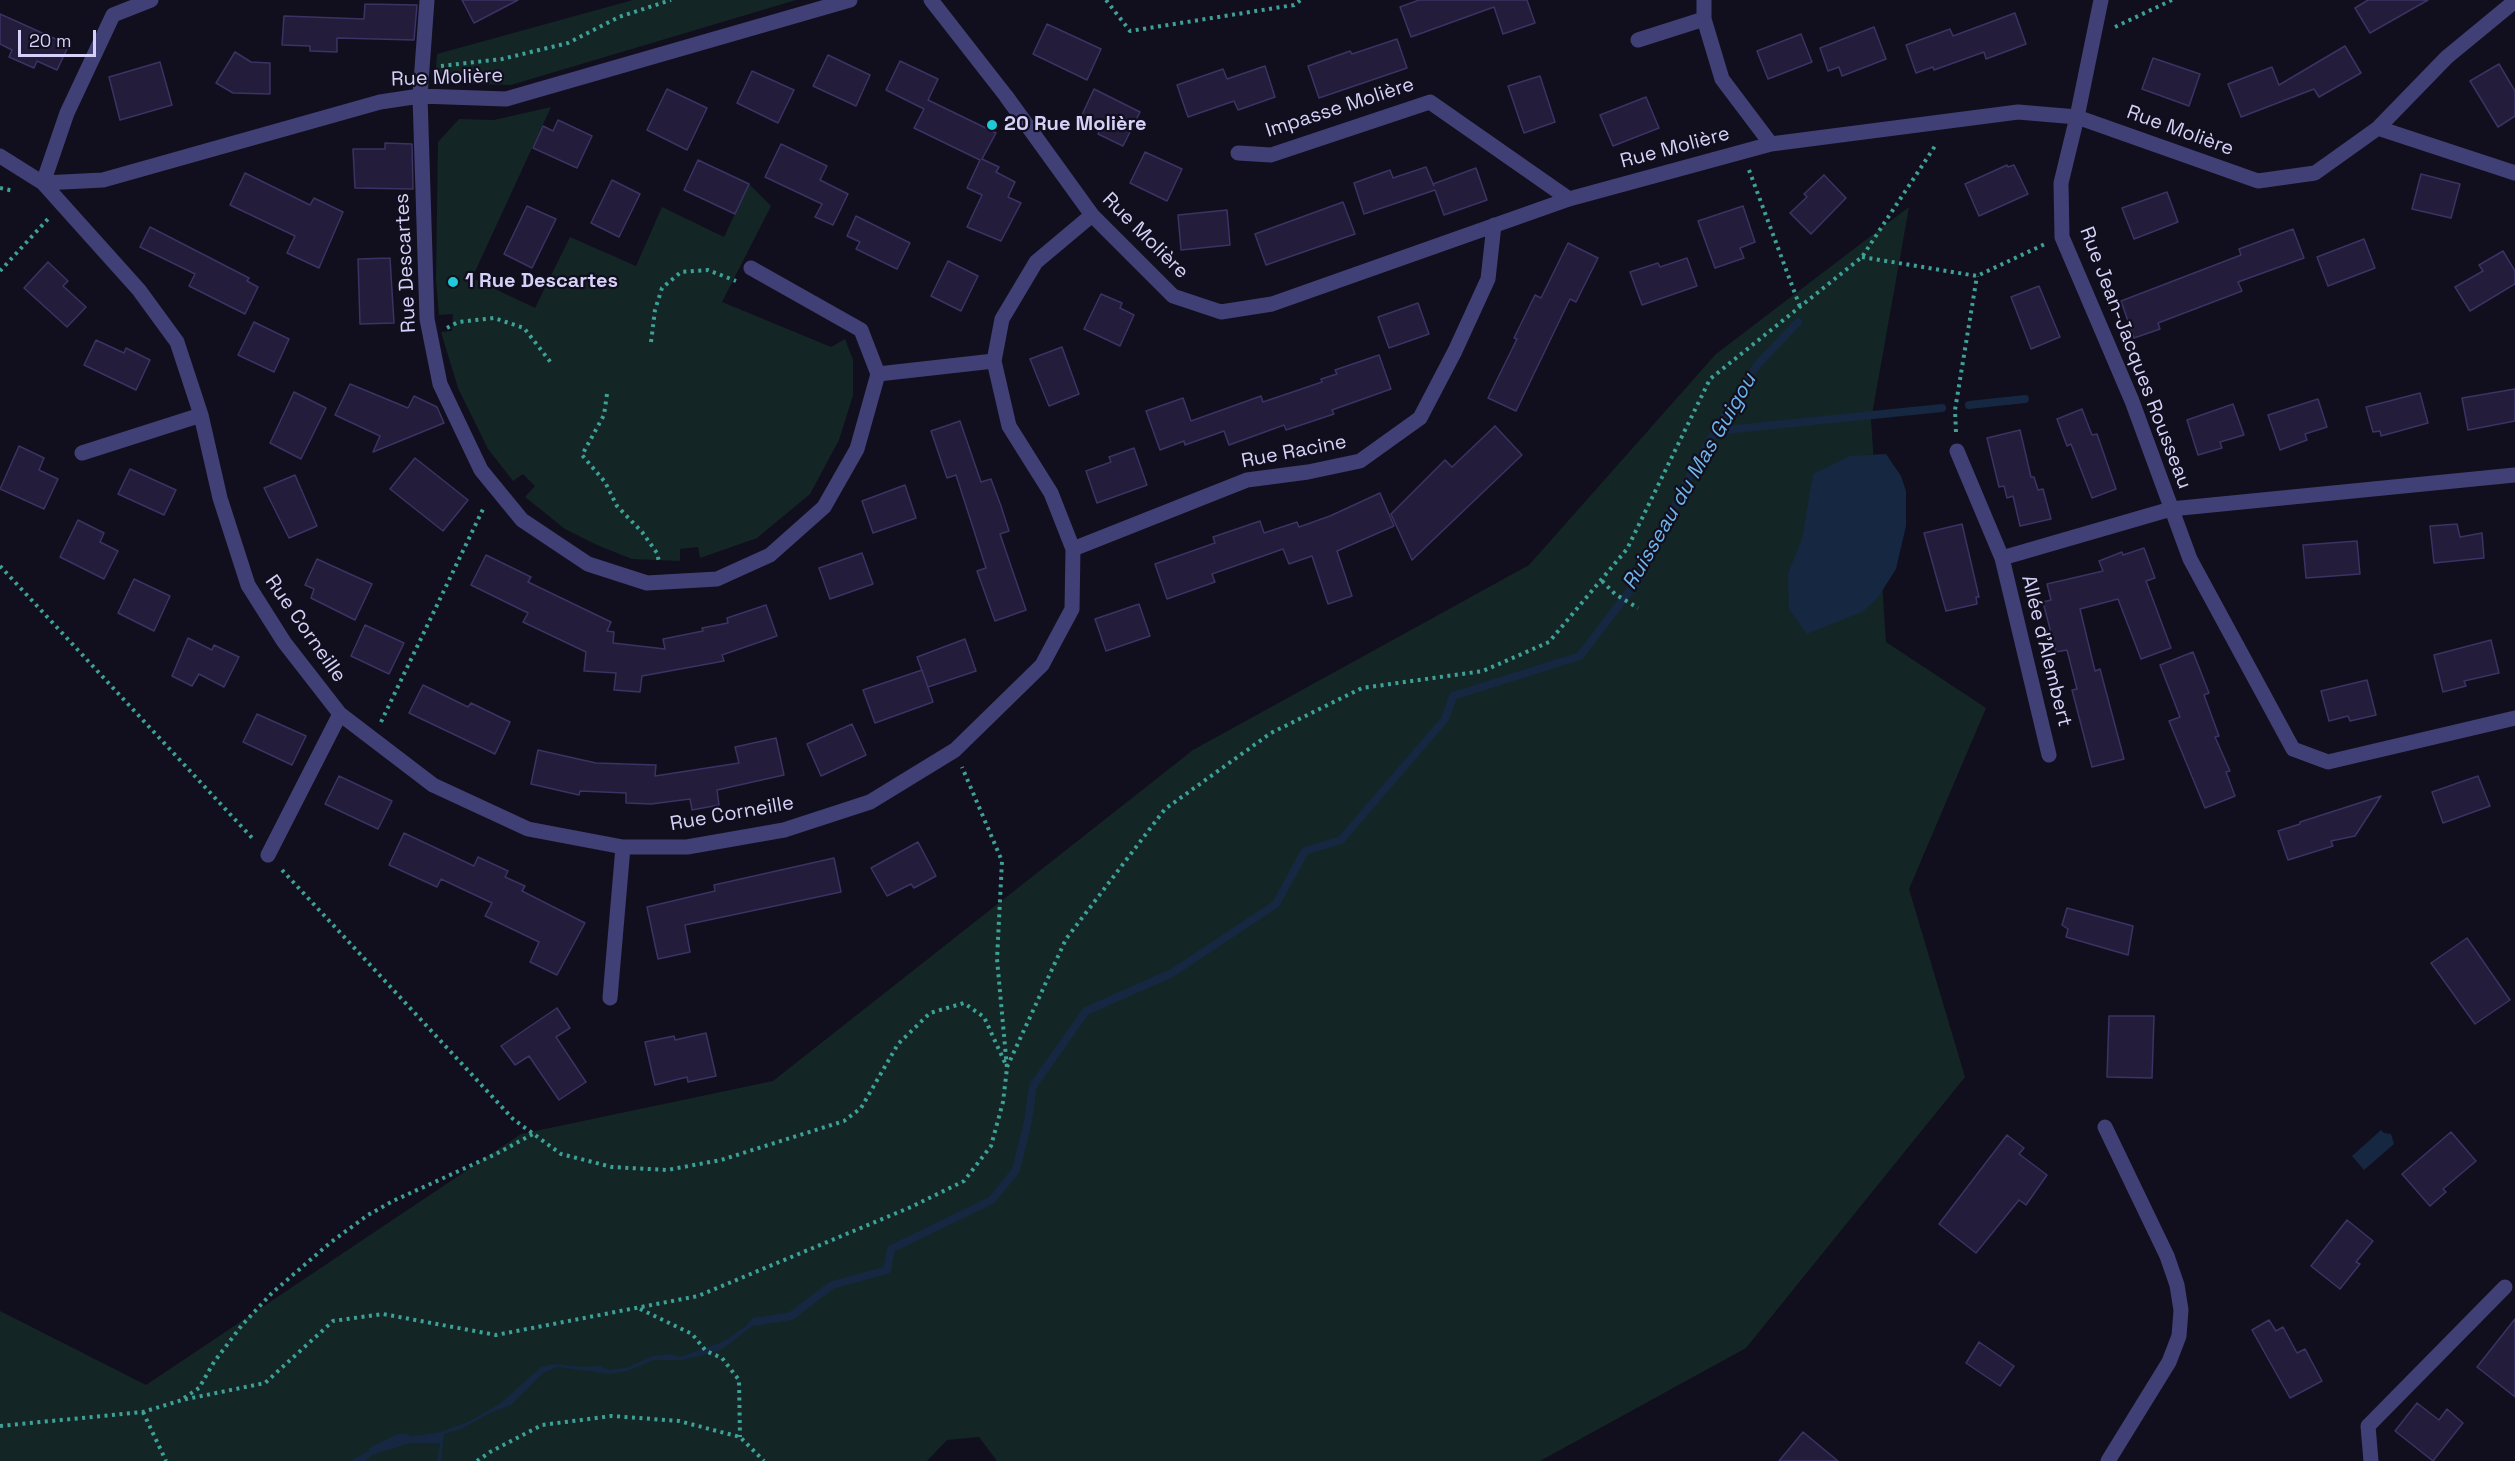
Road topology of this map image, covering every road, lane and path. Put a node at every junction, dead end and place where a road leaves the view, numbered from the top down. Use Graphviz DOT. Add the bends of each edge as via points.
graph roads {
  1 [pos="152,0"];
  2 [pos="427,0"];
  3 [pos="671,0"];
  4 [pos="850,0"];
  5 [pos="931,0"];
  6 [pos="1106,0"];
  7 [pos="1300,0"];
  8 [pos="1704,0"];
  9 [pos="2101,0"];
  10 [pos="2172,0"];
  11 [pos="2515,1"];
  12 [pos="1704,20"];
  13 [pos="2093,37"];
  14 [pos="1638,40"];
  15 [pos="422,69"];
  16 [pos="420,96"];
  17 [pos="2077,117"];
  18 [pos="1951,121"];
  19 [pos="2378,128"];
  20 [pos="1771,144"];
  21 [pos="1742,152"];
  22 [pos="1239,153"];
  23 [pos="0,156"];
  24 [pos="2515,173"];
  25 [pos="43,183"];
  26 [pos="1569,199"];
  27 [pos="62,203"];
  28 [pos="1092,215"];
  29 [pos="1494,225"];
  30 [pos="2062,237"];
  31 [pos="1862,256"];
  32 [pos="751,268"];
  33 [pos="0,272"];
  34 [pos="1977,276"];
  35 [pos="1800,307"];
  36 [pos="430,336"];
  37 [pos="651,342"];
  38 [pos="994,361"];
  39 [pos="552,364"];
  40 [pos="878,374"];
  41 [pos="607,394"];
  42 [pos="201,415"];
  43 [pos="1957,451"];
  44 [pos="82,453"];
  45 [pos="2515,475"];
  46 [pos="494,486"];
  47 [pos="2171,509"];
  48 [pos="1073,549"];
  49 [pos="2002,558"];
  50 [pos="0,566"];
  51 [pos="1602,581"];
  52 [pos="665,582"];
  53 [pos="1638,608"];
  54 [pos="340,714"];
  55 [pos="2515,718"];
  56 [pos="373,739"];
  57 [pos="956,750"];
  58 [pos="2049,755"];
  59 [pos="623,847"];
  60 [pos="268,855"];
  61 [pos="610,998"];
  62 [pos="1007,1068"];
  63 [pos="2105,1127"];
  64 [pos="533,1134"];
  65 [pos="2505,1287"];
  66 [pos="639,1308"];
  67 [pos="182,1400"];
  68 [pos="142,1412"];
  69 [pos="0,1426"];
  70 [pos="740,1437"];
  71 [pos="166,1461"];
  72 [pos="477,1461"];
  73 [pos="764,1461"];
  74 [pos="2108,1461"];
  75 [pos="2371,1461"];
  1 -- 25 [label="street" via="113,15 67,113"];
  2 -- 15 [label="street, Rue Descartes"];
  3 -- 15 [label="path" via="619,18 568,43 502,59"];
  4 -- 16 [label="street, Rue Molière" via="506,99"];
  5 -- 28 [label="street, Rue Molière"];
  6 -- 7 [label="path" via="1130,31 1294,6"];
  8 -- 12 [label="street"];
  9 -- 13 [label="street, Rue Jean-Jacques Rousseau"];
  10 -- 13 [label="path"];
  11 -- 19 [label="street, Rue Molière" via="2447,57"];
  12 -- 14 [label="street"];
  12 -- 20 [label="street" via="1722,79"];
  13 -- 17 [label="street, Rue Jean-Jacques Rousseau"];
  15 -- 16 [label="street, Rue Descartes"];
  16 -- 25 [label="street, Rue Molière" via="380,102 103,180"];
  16 -- 36 [label="street, Rue Descartes"];
  17 -- 18 [label="street, Rue Molière" via="2018,112"];
  17 -- 19 [label="street, Rue Molière" via="2258,181 2315,172"];
  17 -- 30 [label="street, Rue Jean-Jacques Rousseau" via="2061,183"];
  18 -- 20 [label="street, Rue Molière"];
  18 -- 31 [label="path"];
  19 -- 24 [label="street"];
  20 -- 21 [label="street, Rue Molière"];
  21 -- 26 [label="street, Rue Molière"];
  21 -- 35 [label="path"];
  22 -- 26 [label="street, Impasse Molière" via="1271,155 1430,102"];
  23 -- 25 [label="street, Rue Corneille"];
  25 -- 27 [label="street, Rue Corneille"];
  26 -- 29 [label="street, Rue Molière"];
  27 -- 33 [label="path"];
  27 -- 42 [label="street, Rue Corneille" via="139,290 177,342"];
  28 -- 29 [label="street, Rue Molière" via="1173,296 1221,312 1272,304"];
  28 -- 38 [label="street, Rue Corneille" via="1036,262 1002,319"];
  29 -- 48 [label="street, Rue Racine" via="1488,279 1420,418 1360,461 1247,480"];
  30 -- 34 [label="path"];
  30 -- 47 [label="street, Rue Jean-Jacques Rousseau" via="2132,401"];
  31 -- 34 [label="path"];
  31 -- 35 [label="path"];
  32 -- 37 [label="path" via="740,283 708,270 681,272 662,288"];
  32 -- 40 [label="street" via="861,330"];
  34 -- 43 [label="path" via="1955,410"];
  35 -- 51 [label="path" via="1710,379 1627,549"];
  36 -- 39 [label="path" via="459,322 494,318 524,328"];
  36 -- 46 [label="street, Rue Descartes" via="440,384 481,471"];
  38 -- 40 [label="street"];
  38 -- 48 [label="street, Rue Corneille" via="1009,426 1051,493"];
  40 -- 52 [label="street, Rue Descartes" via="857,448 824,507 770,555 717,579"];
  41 -- 52 [label="path" via="604,415 582,455 605,482 617,506 657,552"];
  42 -- 44 [label="street"];
  42 -- 54 [label="street, Rue Corneille" via="220,498 248,585 284,642"];
  43 -- 49 [label="street, Allée d'Alembert"];
  45 -- 47 [label="street, Rue Jean-Jacques Rousseau"];
  46 -- 52 [label="street, Rue Descartes" via="522,520 588,564 647,583"];
  46 -- 56 [label="path"];
  47 -- 49 [label="street, Allée d'Alembert"];
  47 -- 55 [label="street, Rue Jean-Jacques Rousseau" via="2190,559 2293,749 2328,762"];
  48 -- 57 [label="street, Rue Corneille" via="1072,609 1042,665"];
  49 -- 58 [label="street, Allée d'Alembert"];
  50 -- 60 [label="path"];
  51 -- 53 [label="path"];
  51 -- 62 [label="path" via="1549,642 1483,671 1362,688 1271,733 1166,809 1066,939"];
  54 -- 56 [label="street, Rue Corneille"];
  54 -- 60 [label="street"];
  56 -- 59 [label="street, Rue Corneille" via="433,785 528,829"];
  57 -- 59 [label="street, Rue Corneille" via="870,802 784,830 687,847"];
  57 -- 62 [label="path" via="1002,861 997,958"];
  59 -- 61 [label="street"];
  60 -- 64 [label="path" via="513,1119"];
  62 -- 64 [label="path" via="984,1017 964,1003 930,1013 898,1044 861,1108 844,1121 722,1160 667,1170 612,1167 561,1155"];
  62 -- 66 [label="path" via="991,1146 964,1182 700,1295"];
  63 -- 74 [label="street" via="2167,1256 2181,1310 2179,1336 2169,1362"];
  64 -- 67 [label="path" via="393,1201 331,1242 272,1293 242,1325 200,1388"];
  65 -- 75 [label="street" via="2368,1426"];
  66 -- 67 [label="path" via="496,1335 383,1314 333,1321 265,1383"];
  66 -- 70 [label="path" via="692,1334 706,1351 722,1358 739,1380"];
  67 -- 68 [label="path"];
  68 -- 69 [label="path"];
  68 -- 71 [label="path"];
  70 -- 72 [label="path" via="679,1421 612,1416 542,1425"];
  70 -- 73 [label="path"];
}
